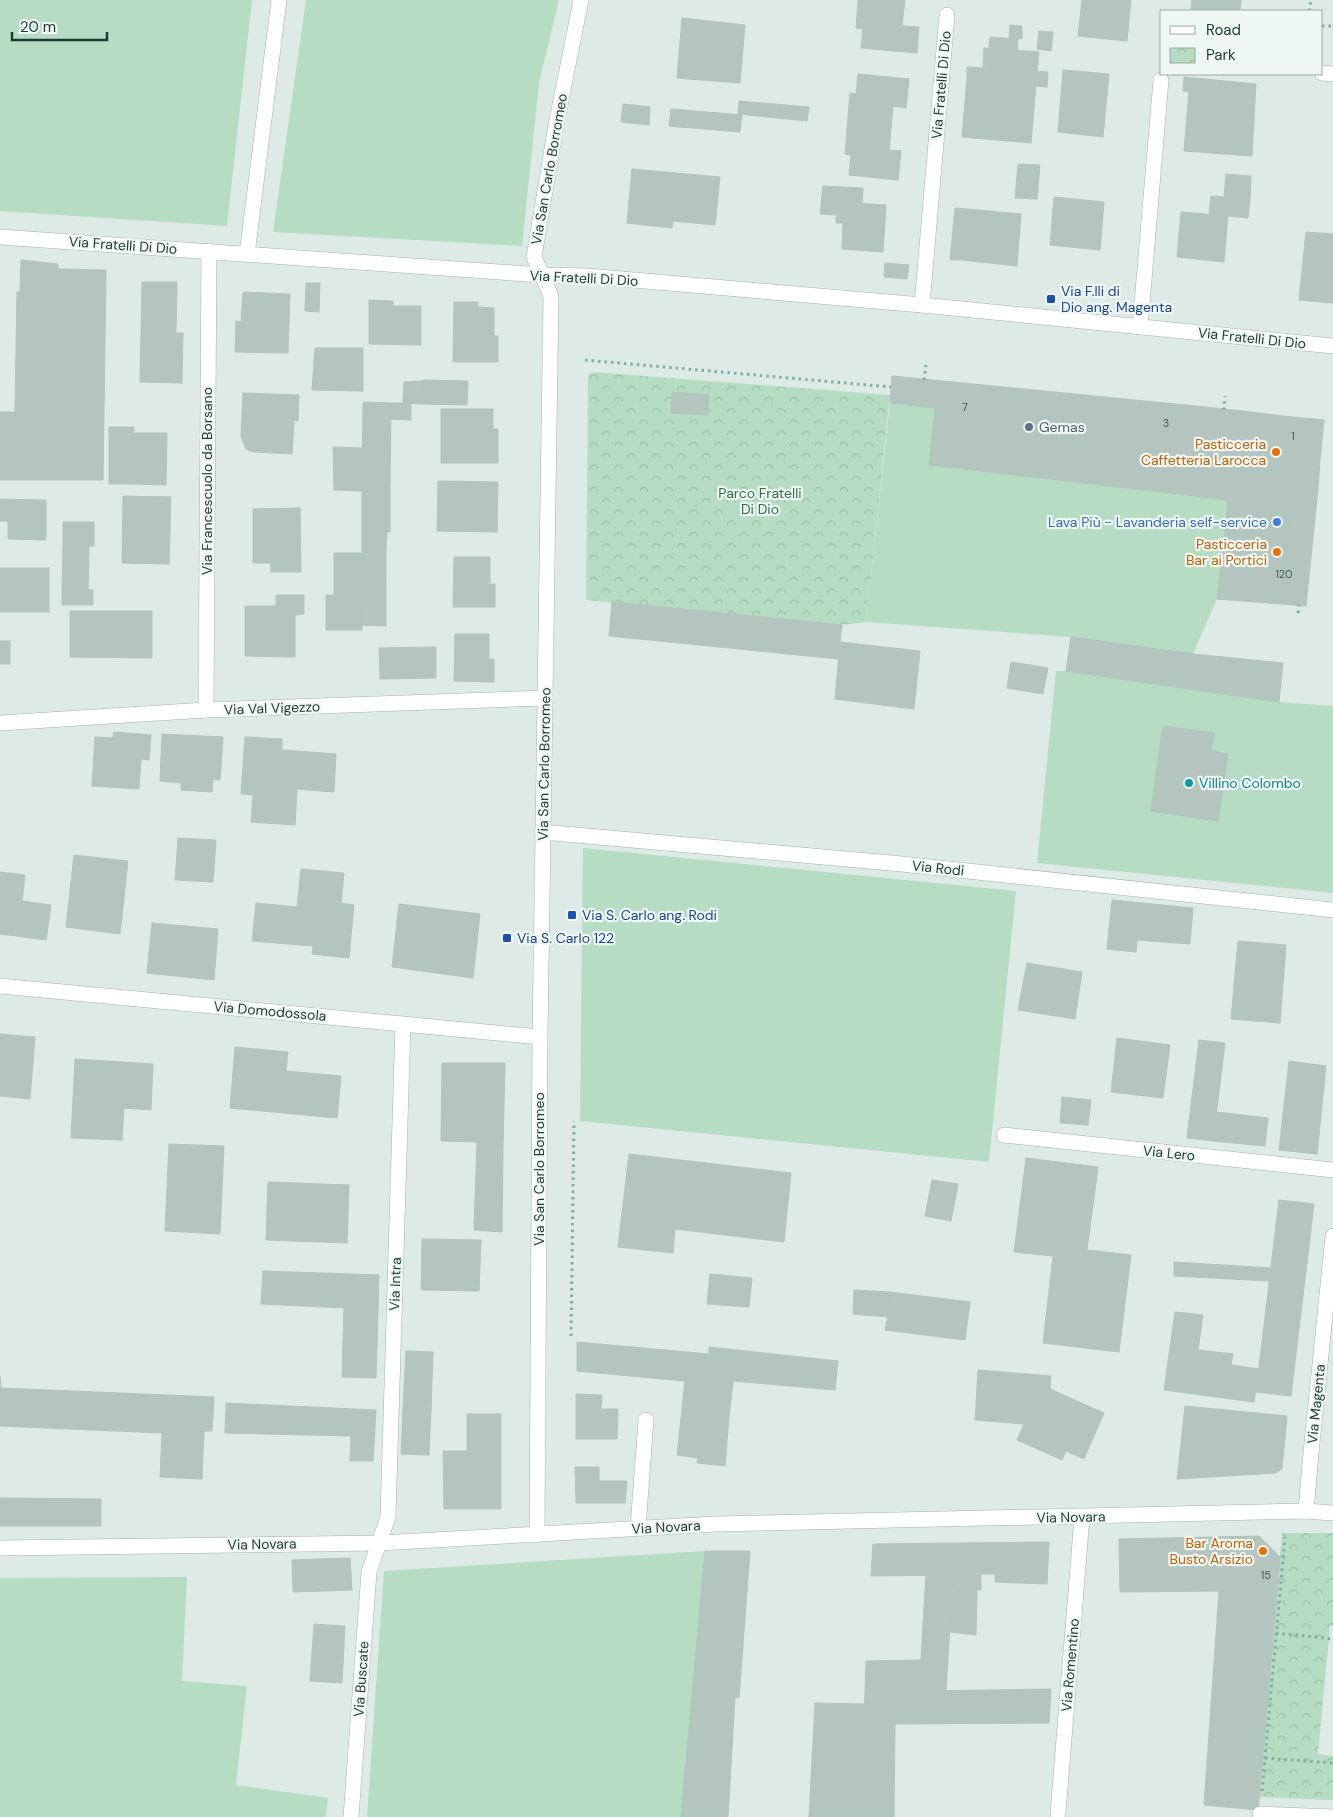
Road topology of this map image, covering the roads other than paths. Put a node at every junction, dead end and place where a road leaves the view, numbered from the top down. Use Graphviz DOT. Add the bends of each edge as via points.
graph roads {
  1 [pos="279,0"];
  2 [pos="581,0"];
  3 [pos="947,15"];
  4 [pos="1161,80"];
  5 [pos="0,236"];
  6 [pos="208,252"];
  7 [pos="247,254"];
  8 [pos="542,275"];
  9 [pos="922,305"];
  10 [pos="1140,327"];
  11 [pos="1333,346"];
  12 [pos="545,698"];
  13 [pos="206,710"];
  14 [pos="0,723"];
  15 [pos="542,832"];
  16 [pos="1333,910"];
  17 [pos="0,986"];
  18 [pos="403,1024"];
  19 [pos="540,1037"];
  20 [pos="1004,1135"];
  21 [pos="1333,1170"];
  22 [pos="1333,1236"];
  23 [pos="646,1420"];
  24 [pos="1306,1511"];
  25 [pos="1333,1513"];
  26 [pos="1082,1517"];
  27 [pos="638,1528"];
  28 [pos="537,1535"];
  29 [pos="380,1543"];
  30 [pos="0,1548"];
  31 [pos="1058,1813"];
  32 [pos="1260,1814"];
  33 [pos="351,1817"];
  34 [pos="1333,1817"];
  1 -- 7 [label="street"];
  2 -- 8 [label="street, Via San Carlo Borromeo" via="534,257"];
  3 -- 9 [label="street, Via Fratelli Di Dio"];
  4 -- 10 [label="street"];
  5 -- 6 [label="street, Via Fratelli Di Dio"];
  6 -- 7 [label="street, Via Fratelli Di Dio"];
  6 -- 13 [label="street, Via Francescuolo da Borsano"];
  7 -- 8 [label="street, Via Fratelli Di Dio"];
  8 -- 9 [label="street, Via Fratelli Di Dio" via="587,276"];
  8 -- 12 [label="street, Via San Carlo Borromeo" via="551,296"];
  9 -- 10 [label="street, Via Fratelli Di Dio"];
  10 -- 11 [label="street, Via Fratelli Di Dio"];
  12 -- 13 [label="street, Via Val Vigezzo"];
  12 -- 15 [label="street, Via San Carlo Borromeo"];
  13 -- 14 [label="street, Via Val Vigezzo"];
  15 -- 16 [label="street, Via Rodi" via="902,864"];
  15 -- 19 [label="street, Via San Carlo Borromeo"];
  17 -- 18 [label="street, Via Domodossola"];
  18 -- 19 [label="street, Via Domodossola"];
  18 -- 29 [label="street, Via Intra" via="388,1518"];
  19 -- 28 [label="street, Via San Carlo Borromeo"];
  20 -- 21 [label="street, Via Lero"];
  22 -- 24 [label="street, Via Magenta"];
  23 -- 27 [label="street"];
  24 -- 25 [label="street, Via Novara"];
  24 -- 26 [label="street, Via Novara"];
  26 -- 27 [label="street, Via Novara"];
  26 -- 31 [label="street, Via Romentino"];
  27 -- 28 [label="street, Via Novara"];
  28 -- 29 [label="street, Via Novara"];
  29 -- 30 [label="street, Via Novara"];
  29 -- 33 [label="street, Via Buscate" via="369,1572"];
  32 -- 34 [label="street"];
}
